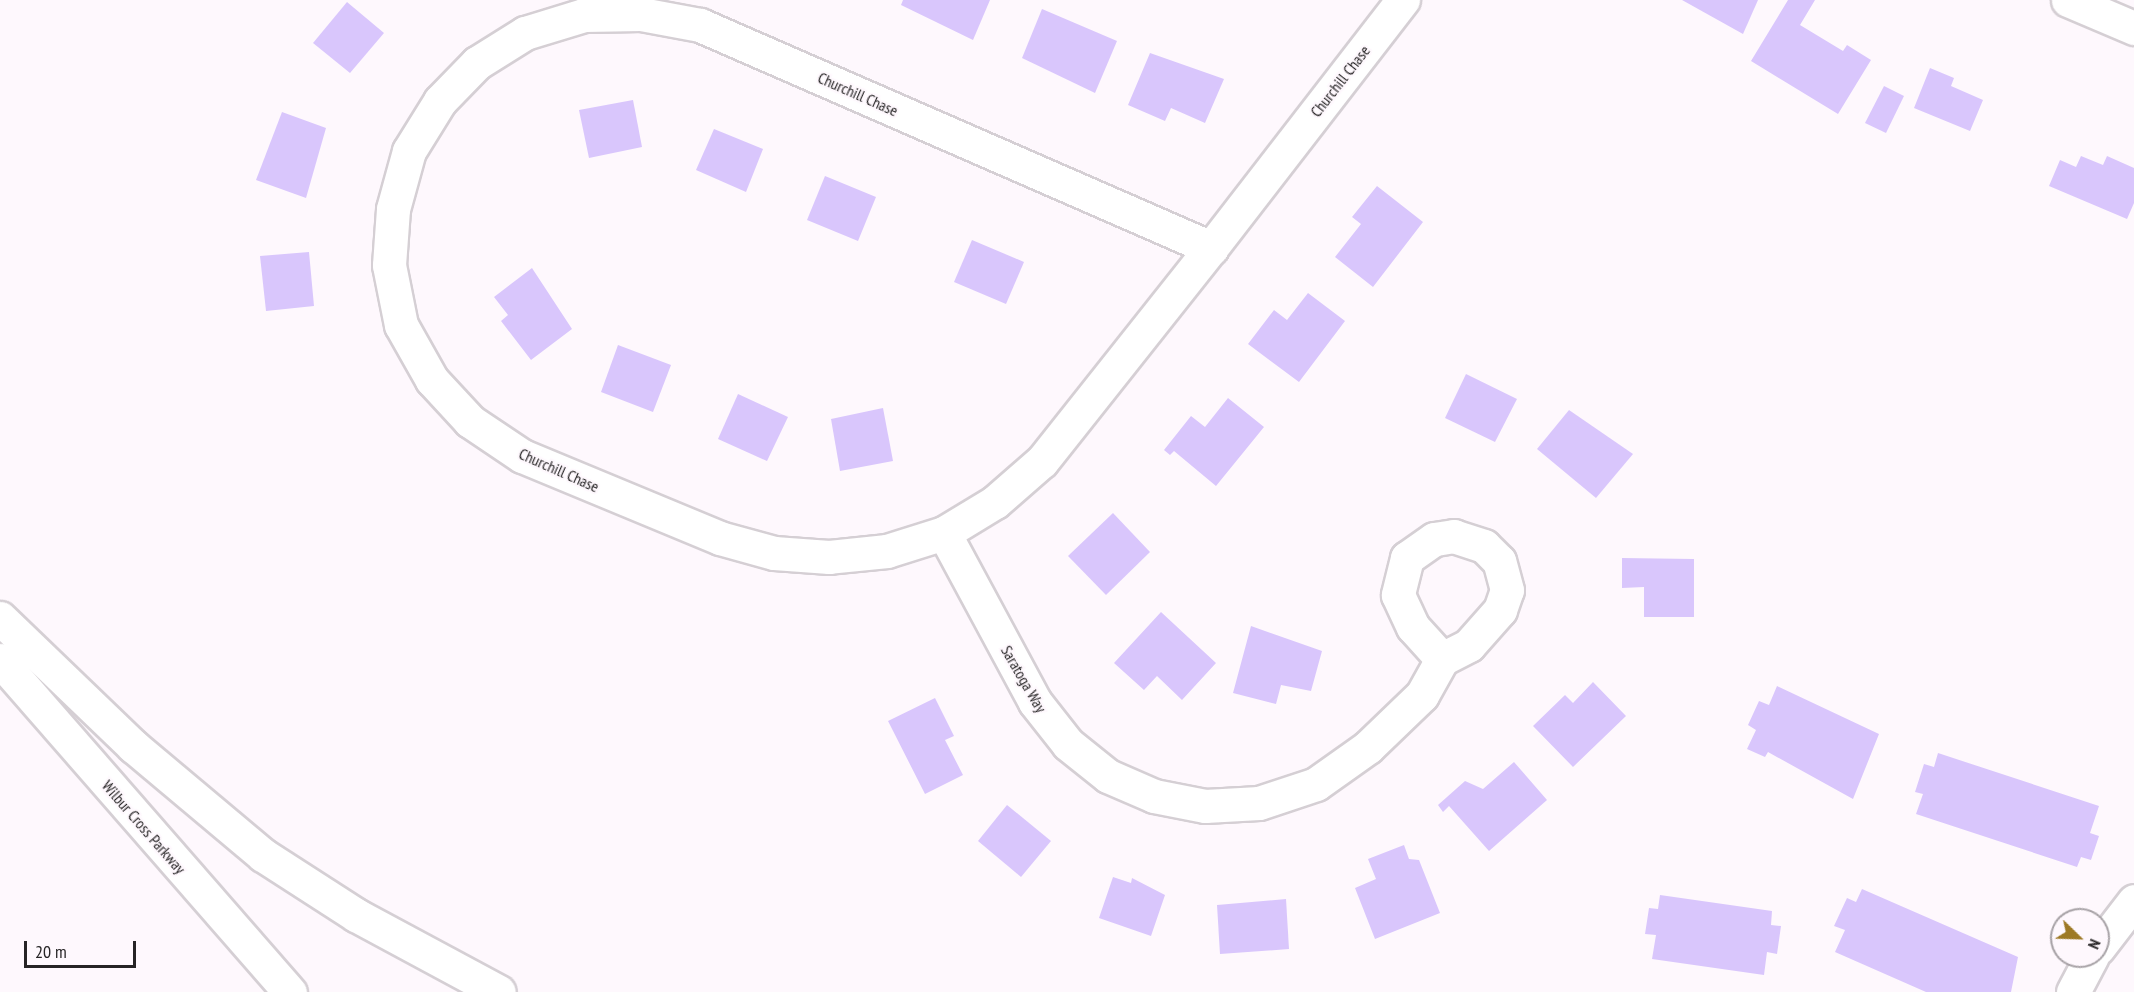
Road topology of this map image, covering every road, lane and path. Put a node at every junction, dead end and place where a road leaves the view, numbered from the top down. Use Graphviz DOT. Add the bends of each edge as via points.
graph roads {
  1 [pos="1403,0"];
  2 [pos="2068,0"];
  3 [pos="2134,28"];
  4 [pos="1210,248"];
  5 [pos="944,533"];
  6 [pos="0,618"];
  7 [pos="1442,659"];
  8 [pos="0,660"];
  9 [pos="2134,901"];
  10 [pos="2110,932"];
  11 [pos="2086,968"];
  12 [pos="290,992"];
  13 [pos="499,992"];
  14 [pos="2073,992"];
  1 -- 4 [label="main road, Churchill Chase"];
  2 -- 3 [label="main road"];
  4 -- 5 [label="main road, Churchill Chase" via="1042,461 995,502"];
  4 -- 5 [label="main road, Churchill Chase" via="700,25 641,14 584,15 525,33 477,63 440,100 409,151 393,209 389,265 401,325 432,380 470,421 522,456 720,538 774,553 829,557 887,551"];
  5 -- 7 [label="main road, Saratoga Way" via="1035,702 1068,744 1108,776 1154,796 1205,806 1259,803 1316,784 1368,747 1422,695"];
  6 -- 13 [label="main road" via="133,746 247,843 356,915"];
  8 -- 12 [label="main road, Wilbur Cross Parkway"];
  9 -- 10 [label="main road"];
  11 -- 14 [label="main road"];
}
